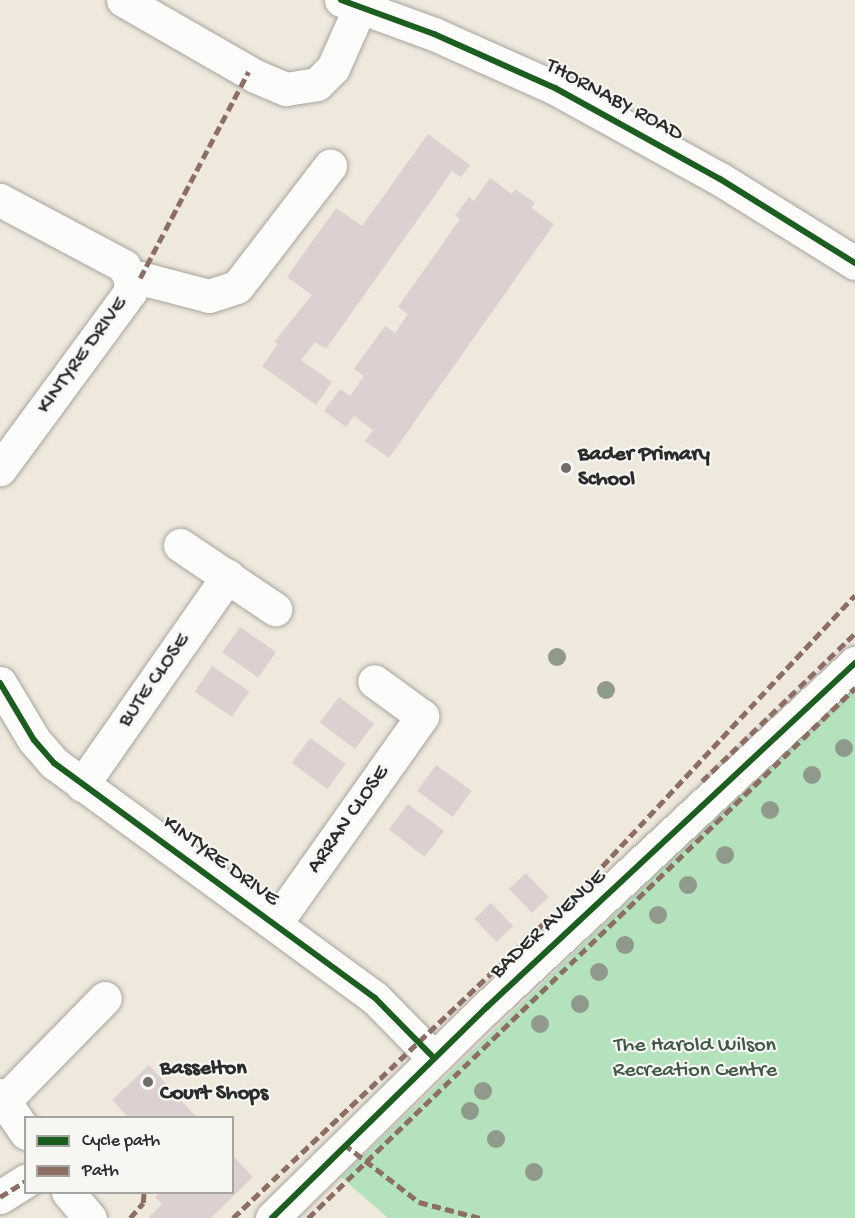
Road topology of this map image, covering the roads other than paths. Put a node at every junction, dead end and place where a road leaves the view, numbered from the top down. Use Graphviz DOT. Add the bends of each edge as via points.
graph roads {
  1 [pos="123,0"];
  2 [pos="351,4"];
  3 [pos="330,166"];
  4 [pos="0,200"];
  5 [pos="855,263"];
  6 [pos="130,279"];
  7 [pos="0,469"];
  8 [pos="180,545"];
  9 [pos="228,576"];
  10 [pos="275,609"];
  11 [pos="855,663"];
  12 [pos="374,681"];
  13 [pos="0,683"];
  14 [pos="82,785"];
  15 [pos="275,924"];
  16 [pos="105,998"];
  17 [pos="434,1058"];
  18 [pos="2,1098"];
  19 [pos="24,1130"];
  20 [pos="24,1182"];
  21 [pos="71,1194"];
  22 [pos="0,1197"];
  23 [pos="90,1218"];
  24 [pos="272,1218"];
  1 -- 2 [label="street" via="286,90 317,84 333,68"];
  2 -- 5 [label="street, THORNABY ROAD" via="434,34 555,88 720,179"];
  3 -- 6 [label="street" via="237,287 209,296 140,278"];
  4 -- 6 [label="street, KINTYRE DRIVE" via="124,266"];
  6 -- 7 [label="street, KINTYRE DRIVE" via="130,292"];
  8 -- 9 [label="street"];
  9 -- 10 [label="street"];
  9 -- 14 [label="street, BUTE CLOSE"];
  11 -- 17 [label="street, BADER AVENUE"];
  12 -- 15 [label="street, ARRAN CLOSE" via="422,716"];
  13 -- 14 [label="street, KINTYRE DRIVE" via="34,740"];
  14 -- 15 [label="street, KINTYRE DRIVE"];
  15 -- 17 [label="street, KINTYRE DRIVE" via="375,998"];
  16 -- 18 [label="street"];
  17 -- 24 [label="street, BADER AVENUE"];
  18 -- 19 [label="street"];
  20 -- 22 [label="street"];
  21 -- 23 [label="street"];
}
